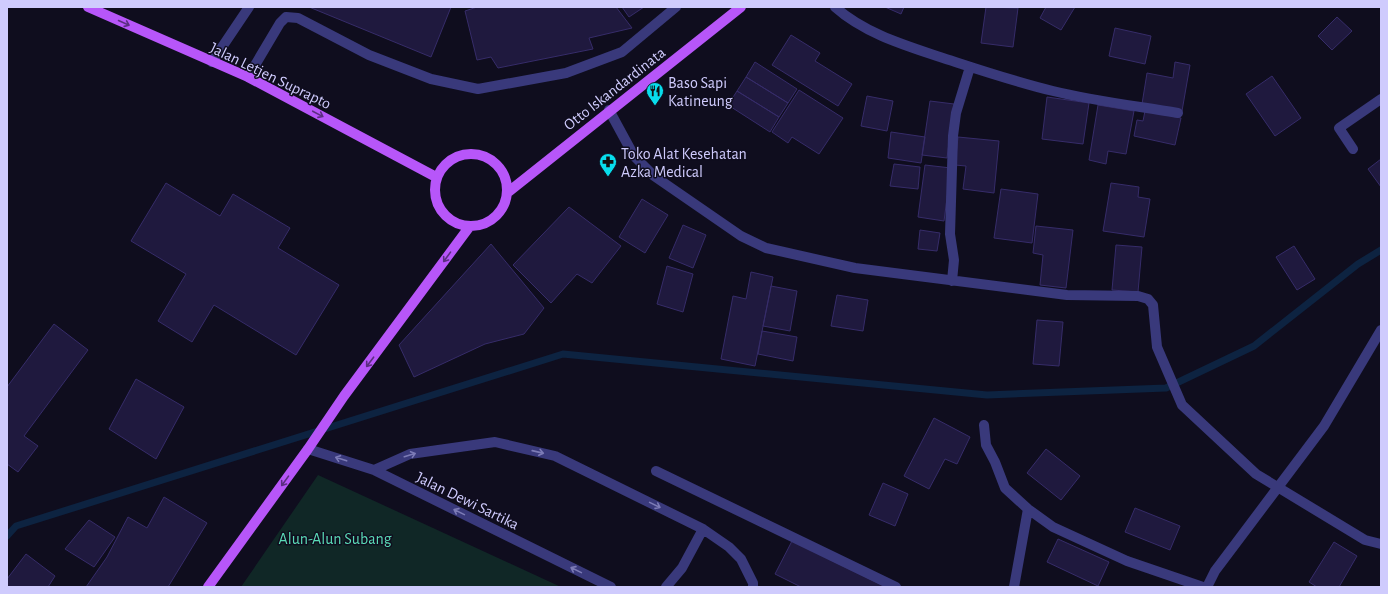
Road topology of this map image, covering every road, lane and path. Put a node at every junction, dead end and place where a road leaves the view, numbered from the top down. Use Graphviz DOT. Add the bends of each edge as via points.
graph roads {
  1 [pos="88,7"];
  2 [pos="250,7"];
  3 [pos="676,7"];
  4 [pos="741,7"];
  5 [pos="835,7"];
  6 [pos="212,62"];
  7 [pos="970,67"];
  8 [pos="248,77"];
  9 [pos="1381,98"];
  10 [pos="609,110"];
  11 [pos="1178,113"];
  12 [pos="1353,149"];
  13 [pos="436,177"];
  14 [pos="507,193"];
  15 [pos="470,226"];
  16 [pos="952,281"];
  17 [pos="1381,330"];
  18 [pos="984,425"];
  19 [pos="308,449"];
  20 [pos="374,470"];
  21 [pos="656,471"];
  22 [pos="1278,487"];
  23 [pos="1028,508"];
  24 [pos="704,529"];
  25 [pos="1381,544"];
  26 [pos="208,587"];
  27 [pos="611,587"];
  28 [pos="666,587"];
  29 [pos="753,587"];
  30 [pos="896,587"];
  31 [pos="1014,587"];
  32 [pos="1203,587"];
  33 [pos="1206,587"];
  1 -- 6 [label="main road, Jalan Letjen Suprapto, one-way"];
  2 -- 6 [label="street"];
  3 -- 8 [label="street" via="622,52 566,73 478,89 424,76 369,55 298,18 286,17"];
  4 -- 10 [label="main road, Otto Iskandardinata"];
  5 -- 7 [label="street" via="863,28"];
  6 -- 8 [label="main road, Jalan Letjen Suprapto"];
  7 -- 11 [label="street" via="1054,91"];
  7 -- 16 [label="street" via="956,113 953,136 950,234 954,260"];
  8 -- 13 [label="main road, Jalan Letjen Suprapto, one-way"];
  9 -- 12 [label="street" via="1339,128"];
  10 -- 14 [label="main road, Otto Iskandardinata"];
  10 -- 16 [label="street" via="634,156 654,176 741,236 766,248 855,268"];
  13 -- 14 [label="main road" via="442,167 461,154 484,156 494,162 504,176"];
  13 -- 15 [label="main road" via="434,188 441,210 459,224"];
  14 -- 15 [label="main road" via="499,213 491,220"];
  15 -- 19 [label="main road, one-way" via="344,396"];
  16 -- 22 [label="street" via="1067,295 1138,296 1148,299 1153,305 1157,347 1182,405 1256,474"];
  17 -- 22 [label="street" via="1324,426"];
  18 -- 23 [label="street" via="986,445 1005,488"];
  20 -- 19 [label="street, Jalan Dewi Sartika, one-way"];
  19 -- 26 [label="main road, one-way"];
  20 -- 24 [label="street, one-way" via="410,454 495,442 555,456"];
  27 -- 20 [label="street, Jalan Dewi Sartika, one-way"];
  21 -- 30 [label="street"];
  22 -- 25 [label="street" via="1365,540"];
  22 -- 33 [label="street" via="1215,571"];
  23 -- 31 [label="street"];
  23 -- 32 [label="street" via="1053,526 1128,561"];
  24 -- 28 [label="street" via="682,568"];
  24 -- 29 [label="street" via="729,546 741,559"];
}
